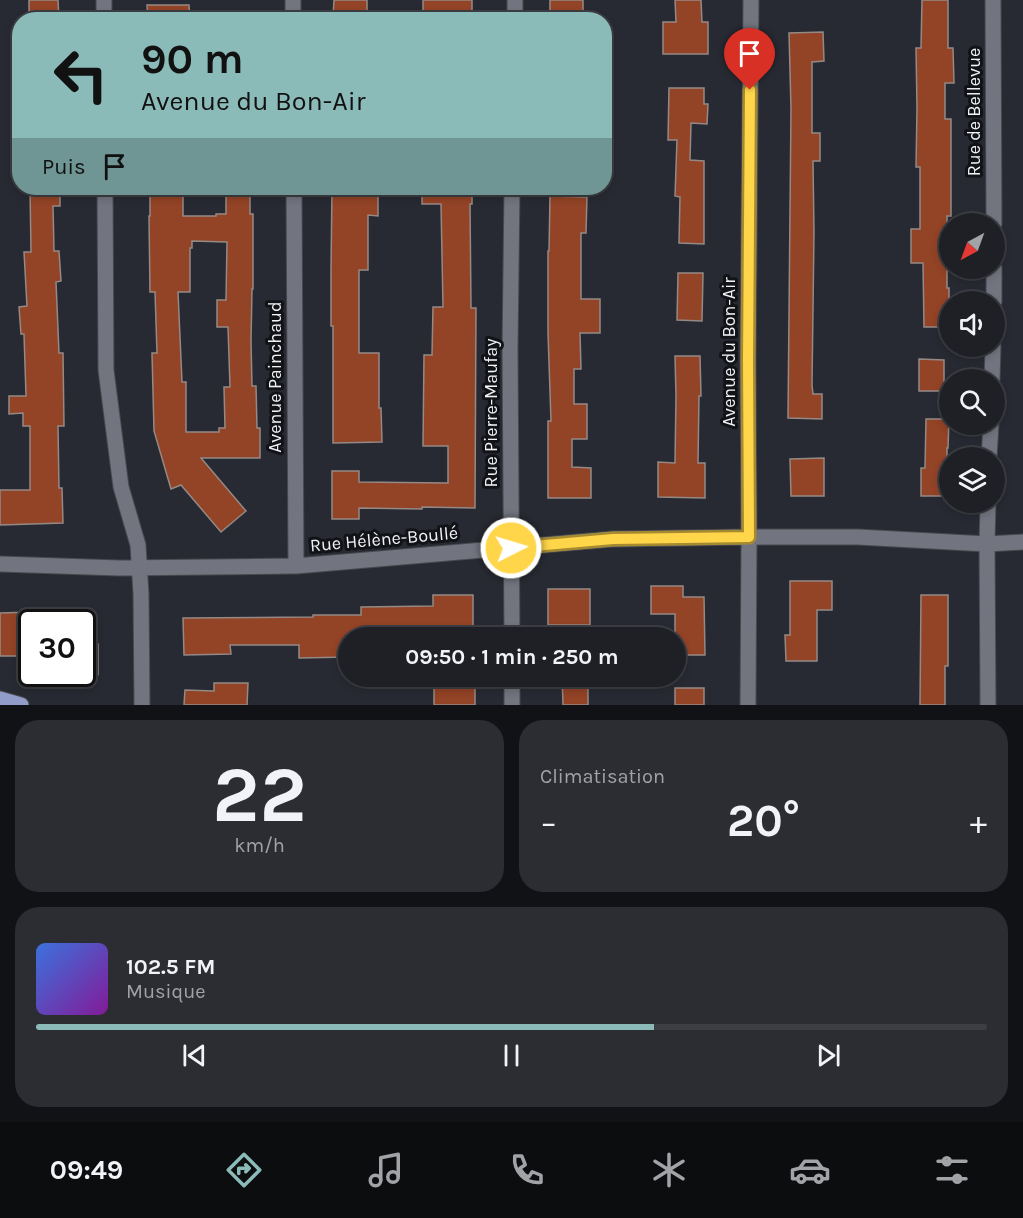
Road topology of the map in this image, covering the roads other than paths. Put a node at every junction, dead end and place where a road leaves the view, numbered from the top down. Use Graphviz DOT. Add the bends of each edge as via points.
graph roads {
  1 [pos="751,0"];
  2 [pos="993,0"];
  3 [pos="105,195"];
  4 [pos="294,195"];
  5 [pos="512,195"];
  6 [pos="994,213"];
  7 [pos="988,513"];
  8 [pos="749,537"];
  9 [pos="1023,542"];
  10 [pos="987,544"];
  11 [pos="511,548"];
  12 [pos="0,564"];
  13 [pos="296,566"];
  14 [pos="139,568"];
  15 [pos="512,627"];
  16 [pos="512,687"];
  17 [pos="0,699"];
  18 [pos="21,705"];
  19 [pos="142,705"];
  20 [pos="512,705"];
  21 [pos="748,705"];
  22 [pos="988,705"];
  1 -- 8 [label="street, Avenue du Bon-Air"];
  2 -- 6 [label="street, Rue de Bellevue"];
  3 -- 14 [label="street" via="105,370 120,487 138,545"];
  4 -- 13 [label="street, Avenue Painchaud"];
  5 -- 11 [label="street, Rue Pierre-Maufay"];
  7 -- 10 [label="street"];
  8 -- 10 [label="street, Rue Hélène-Boullé" via="858,537"];
  8 -- 11 [label="street, Rue Hélène-Boullé" via="613,539"];
  8 -- 21 [label="street, Avenue du Bon-Air"];
  9 -- 10 [label="street, Rue Hélène-Boullé"];
  10 -- 22 [label="street"];
  11 -- 13 [label="street, Rue Hélène-Boullé"];
  11 -- 15 [label="street, Rue Pierre-Maufay"];
  12 -- 14 [label="street, Rue Hélène-Boullé"];
  13 -- 14 [label="street, Rue Hélène-Boullé"];
  14 -- 19 [label="street"];
  16 -- 20 [label="street"];
  17 -- 18 [label="main road"];
}
